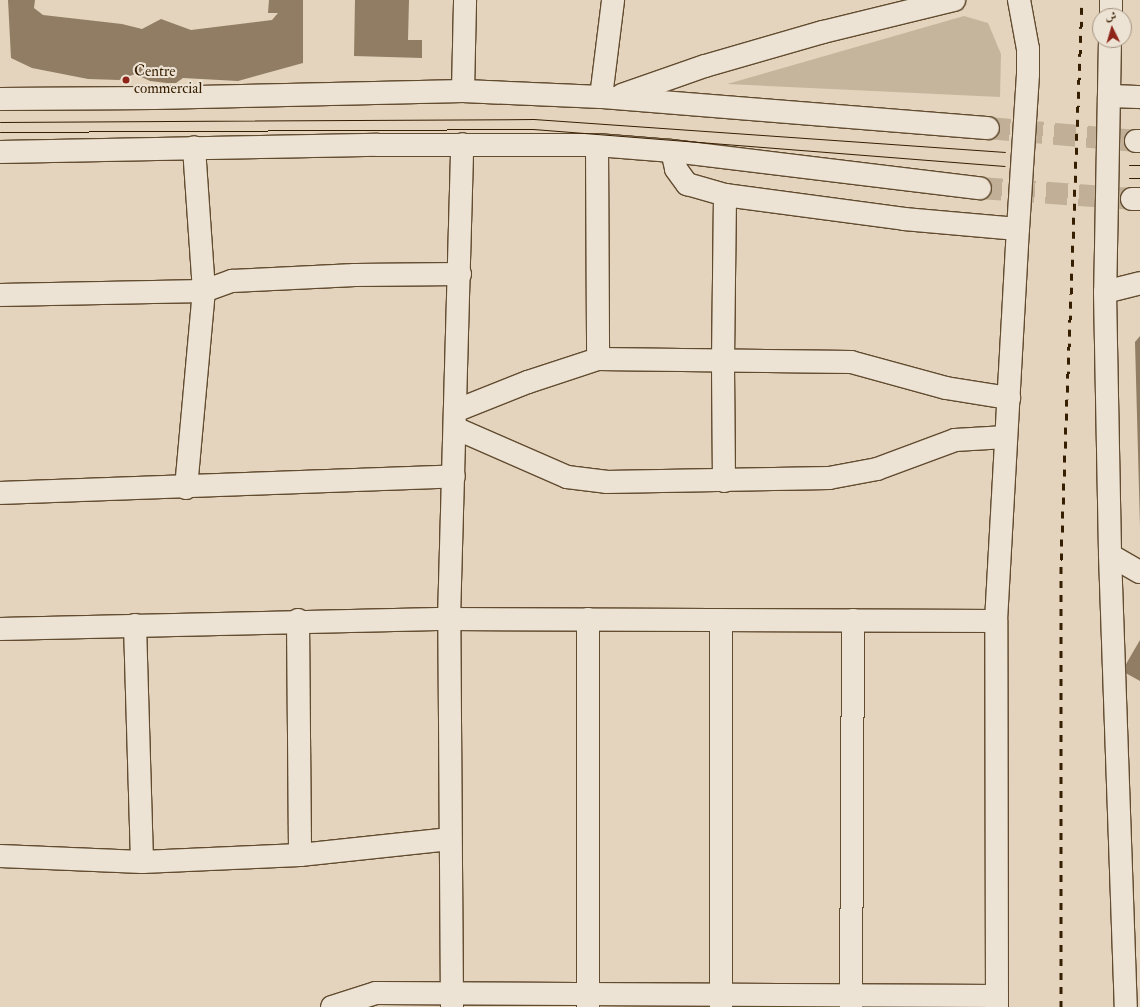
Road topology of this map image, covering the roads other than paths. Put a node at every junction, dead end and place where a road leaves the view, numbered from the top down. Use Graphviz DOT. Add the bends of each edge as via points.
graph roads {
  1 [pos="465,0"];
  2 [pos="613,0"];
  3 [pos="954,0"];
  4 [pos="1020,0"];
  5 [pos="1110,48"];
  6 [pos="463,91"];
  7 [pos="1109,96"];
  8 [pos="607,97"];
  9 [pos="1140,97"];
  10 [pos="0,99"];
  11 [pos="988,128"];
  12 [pos="462,144"];
  13 [pos="597,145"];
  14 [pos="194,147"];
  15 [pos="672,151"];
  16 [pos="0,152"];
  17 [pos="980,188"];
  18 [pos="725,195"];
  19 [pos="1018,229"];
  20 [pos="460,274"];
  21 [pos="1140,283"];
  22 [pos="204,291"];
  23 [pos="1105,292"];
  24 [pos="0,294"];
  25 [pos="598,359"];
  26 [pos="722,360"];
  27 [pos="1009,398"];
  28 [pos="455,419"];
  29 [pos="1006,437"];
  30 [pos="454,476"];
  31 [pos="724,481"];
  32 [pos="186,488"];
  33 [pos="0,493"];
  34 [pos="1110,555"];
  35 [pos="1140,572"];
  36 [pos="449,619"];
  37 [pos="588,619"];
  38 [pos="298,620"];
  39 [pos="721,620"];
  40 [pos="853,620"];
  41 [pos="996,621"];
  42 [pos="134,625"];
  43 [pos="0,629"];
  44 [pos="450,839"];
  45 [pos="0,856"];
  46 [pos="300,856"];
  47 [pos="142,862"];
  48 [pos="588,1000"];
  49 [pos="452,1001"];
  50 [pos="721,1001"];
  51 [pos="851,1001"];
  52 [pos="997,1002"];
  53 [pos="332,1007"];
  54 [pos="1126,1007"];
  1 -- 6 [label="street"];
  2 -- 8 [label="street"];
  3 -- 8 [label="street" via="815,34"];
  4 -- 19 [label="street" via="1028,55"];
  5 -- 7 [label="street"];
  6 -- 8 [label="street"];
  6 -- 10 [label="street"];
  7 -- 9 [label="street"];
  7 -- 23 [label="street"];
  8 -- 11 [label="street"];
  12 -- 13 [label="street"];
  12 -- 14 [label="street"];
  12 -- 20 [label="street"];
  13 -- 15 [label="street"];
  13 -- 25 [label="street"];
  14 -- 16 [label="street"];
  14 -- 22 [label="street"];
  15 -- 17 [label="street"];
  15 -- 18 [label="street" via="676,169 688,184"];
  18 -- 19 [label="street" via="904,219"];
  18 -- 26 [label="street"];
  19 -- 27 [label="street"];
  20 -- 22 [label="street" via="355,275 232,281"];
  20 -- 28 [label="street"];
  21 -- 23 [label="street"];
  22 -- 24 [label="street"];
  22 -- 32 [label="street"];
  23 -- 34 [label="street"];
  25 -- 26 [label="street"];
  25 -- 28 [label="street" via="534,379"];
  26 -- 27 [label="street" via="851,362 946,388"];
  26 -- 31 [label="street"];
  27 -- 29 [label="street"];
  28 -- 30 [label="street"];
  28 -- 31 [label="street" via="567,477 606,482"];
  29 -- 31 [label="street" via="955,440 855,475"];
  29 -- 41 [label="street"];
  30 -- 32 [label="street"];
  30 -- 36 [label="street"];
  32 -- 33 [label="street"];
  34 -- 35 [label="street"];
  34 -- 54 [label="street"];
  36 -- 37 [label="street"];
  36 -- 38 [label="street"];
  36 -- 44 [label="street"];
  37 -- 39 [label="street"];
  37 -- 48 [label="street"];
  38 -- 42 [label="street"];
  38 -- 46 [label="street"];
  39 -- 40 [label="street"];
  39 -- 50 [label="street"];
  40 -- 41 [label="street"];
  40 -- 51 [label="street"];
  41 -- 52 [label="street"];
  42 -- 43 [label="street"];
  42 -- 47 [label="street"];
  44 -- 46 [label="street"];
  44 -- 49 [label="street"];
  45 -- 47 [label="street"];
  46 -- 47 [label="street"];
  48 -- 49 [label="street"];
  48 -- 50 [label="street"];
  49 -- 53 [label="street" via="376,993"];
  50 -- 51 [label="street"];
  51 -- 52 [label="street"];
}
